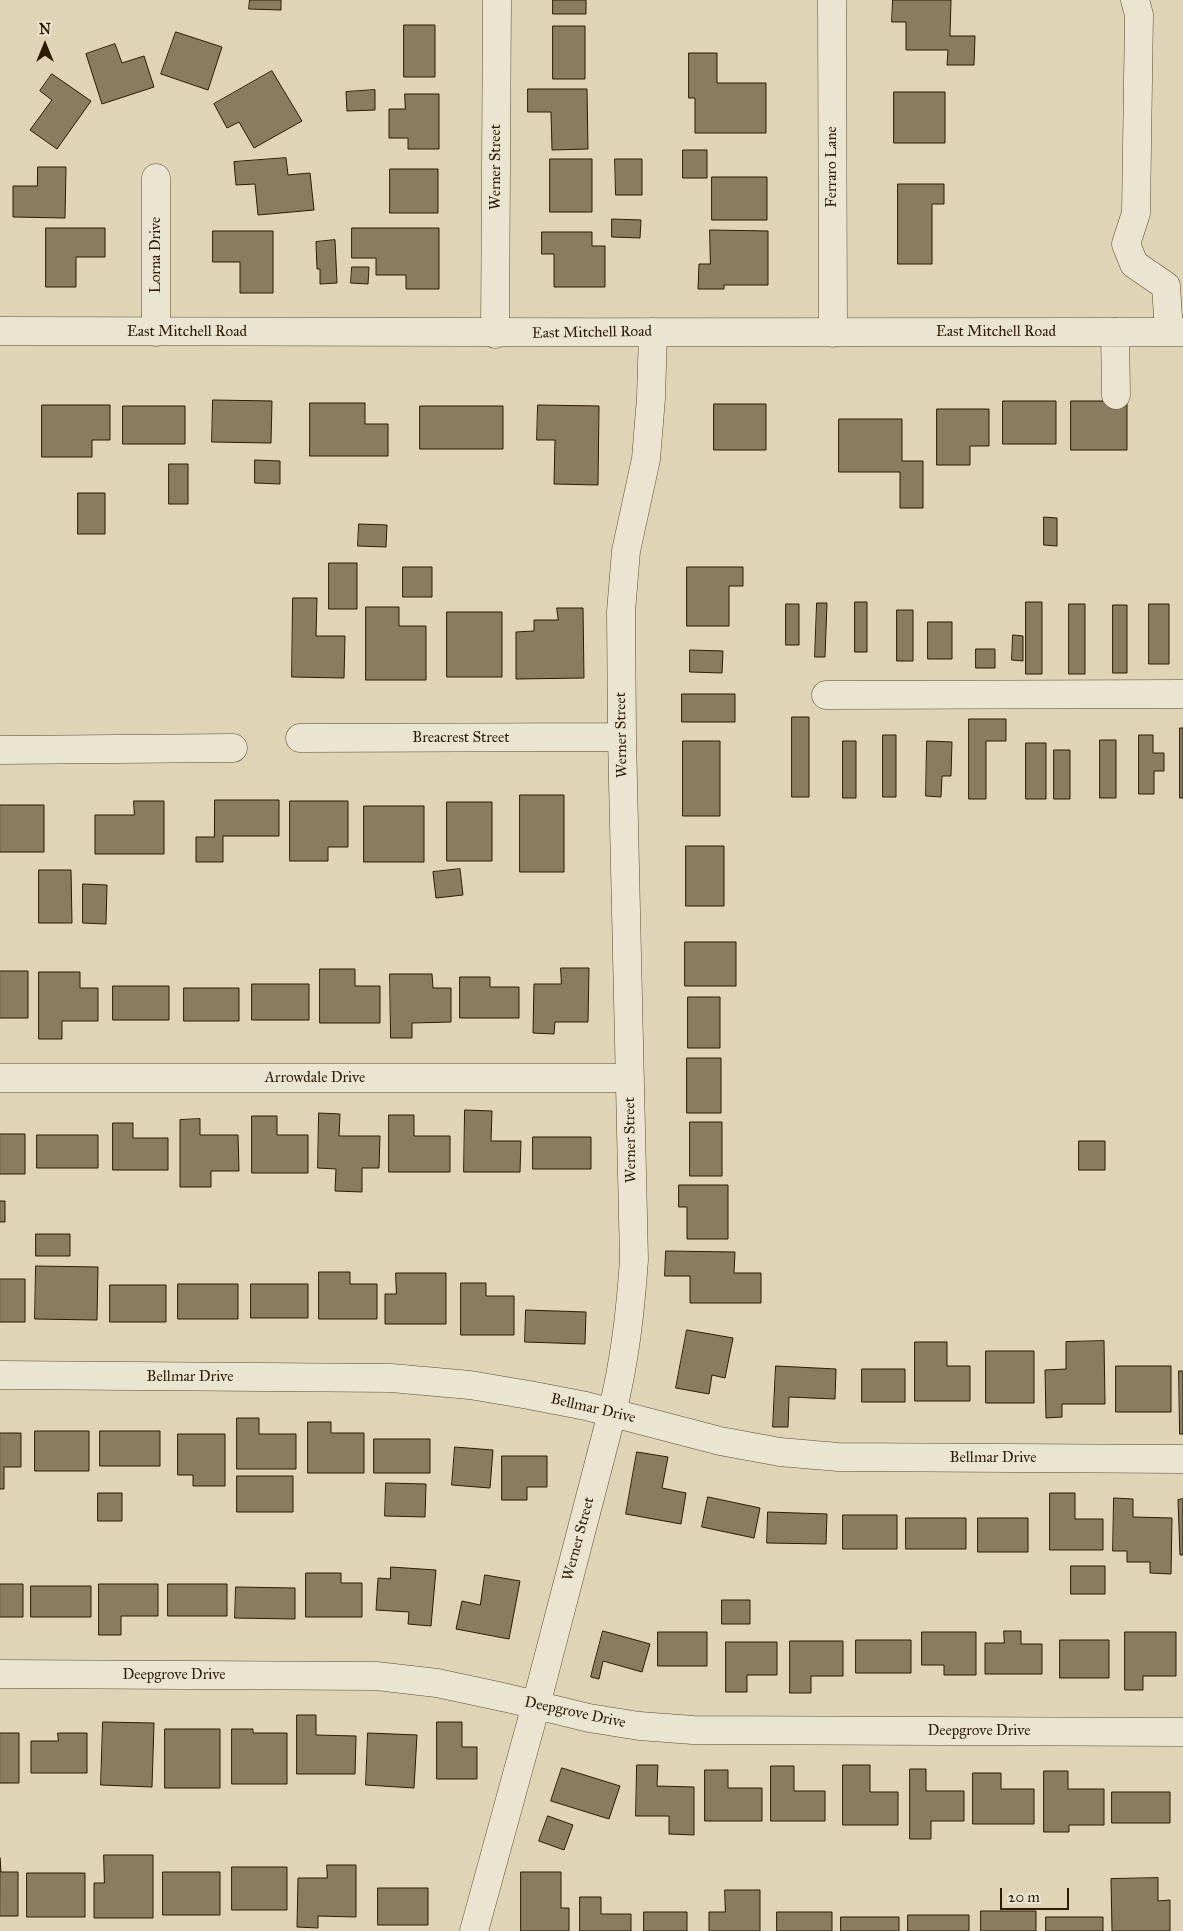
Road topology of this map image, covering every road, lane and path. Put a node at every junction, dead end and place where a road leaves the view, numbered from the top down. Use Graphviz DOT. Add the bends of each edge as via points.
graph roads {
  1 [pos="497,0"];
  2 [pos="832,0"];
  3 [pos="1135,0"];
  4 [pos="156,178"];
  5 [pos="0,331"];
  6 [pos="156,332"];
  7 [pos="653,332"];
  8 [pos="1115,332"];
  9 [pos="1176,332"];
  10 [pos="833,333"];
  11 [pos="495,334"];
  12 [pos="1116,395"];
  13 [pos="1183,694"];
  14 [pos="826,695"];
  15 [pos="622,737"];
  16 [pos="300,738"];
  17 [pos="232,748"];
  18 [pos="0,750"];
  19 [pos="0,1078"];
  20 [pos="630,1078"];
  21 [pos="0,1375"];
  22 [pos="612,1413"];
  23 [pos="1183,1458"];
  24 [pos="0,1674"];
  25 [pos="536,1705"];
  26 [pos="1183,1732"];
  27 [pos="474,1931"];
  1 -- 11 [label="street, Werner Street"];
  2 -- 10 [label="street, Ferraro Lane"];
  3 -- 9 [label="street" via="1139,15 1136,213 1126,244 1134,264 1166,286"];
  4 -- 6 [label="street, Lorna Drive"];
  5 -- 6 [label="street, East Mitchell Road"];
  6 -- 11 [label="street, East Mitchell Road"];
  7 -- 10 [label="street, East Mitchell Road"];
  7 -- 11 [label="street, East Mitchell Road"];
  7 -- 15 [label="street, Werner Street" via="646,459 626,551 621,612"];
  8 -- 9 [label="street, East Mitchell Road"];
  8 -- 10 [label="street, East Mitchell Road"];
  8 -- 12 [label="street"];
  13 -- 14 [label="street"];
  15 -- 16 [label="street, Breacrest Street"];
  15 -- 20 [label="street, Werner Street"];
  17 -- 18 [label="street"];
  19 -- 20 [label="street, Arrowdale Drive"];
  20 -- 22 [label="street, Werner Street" via="634,1260 630,1316"];
  21 -- 22 [label="street, Bellmar Drive" via="391,1378 470,1385"];
  22 -- 23 [label="street, Bellmar Drive" via="720,1441 780,1452 838,1457"];
  22 -- 25 [label="street, Werner Street"];
  24 -- 25 [label="street, Deepgrove Drive" via="376,1676 437,1683"];
  25 -- 26 [label="street, Deepgrove Drive" via="588,1718 693,1730"];
  25 -- 27 [label="street, Werner Street"];
}
